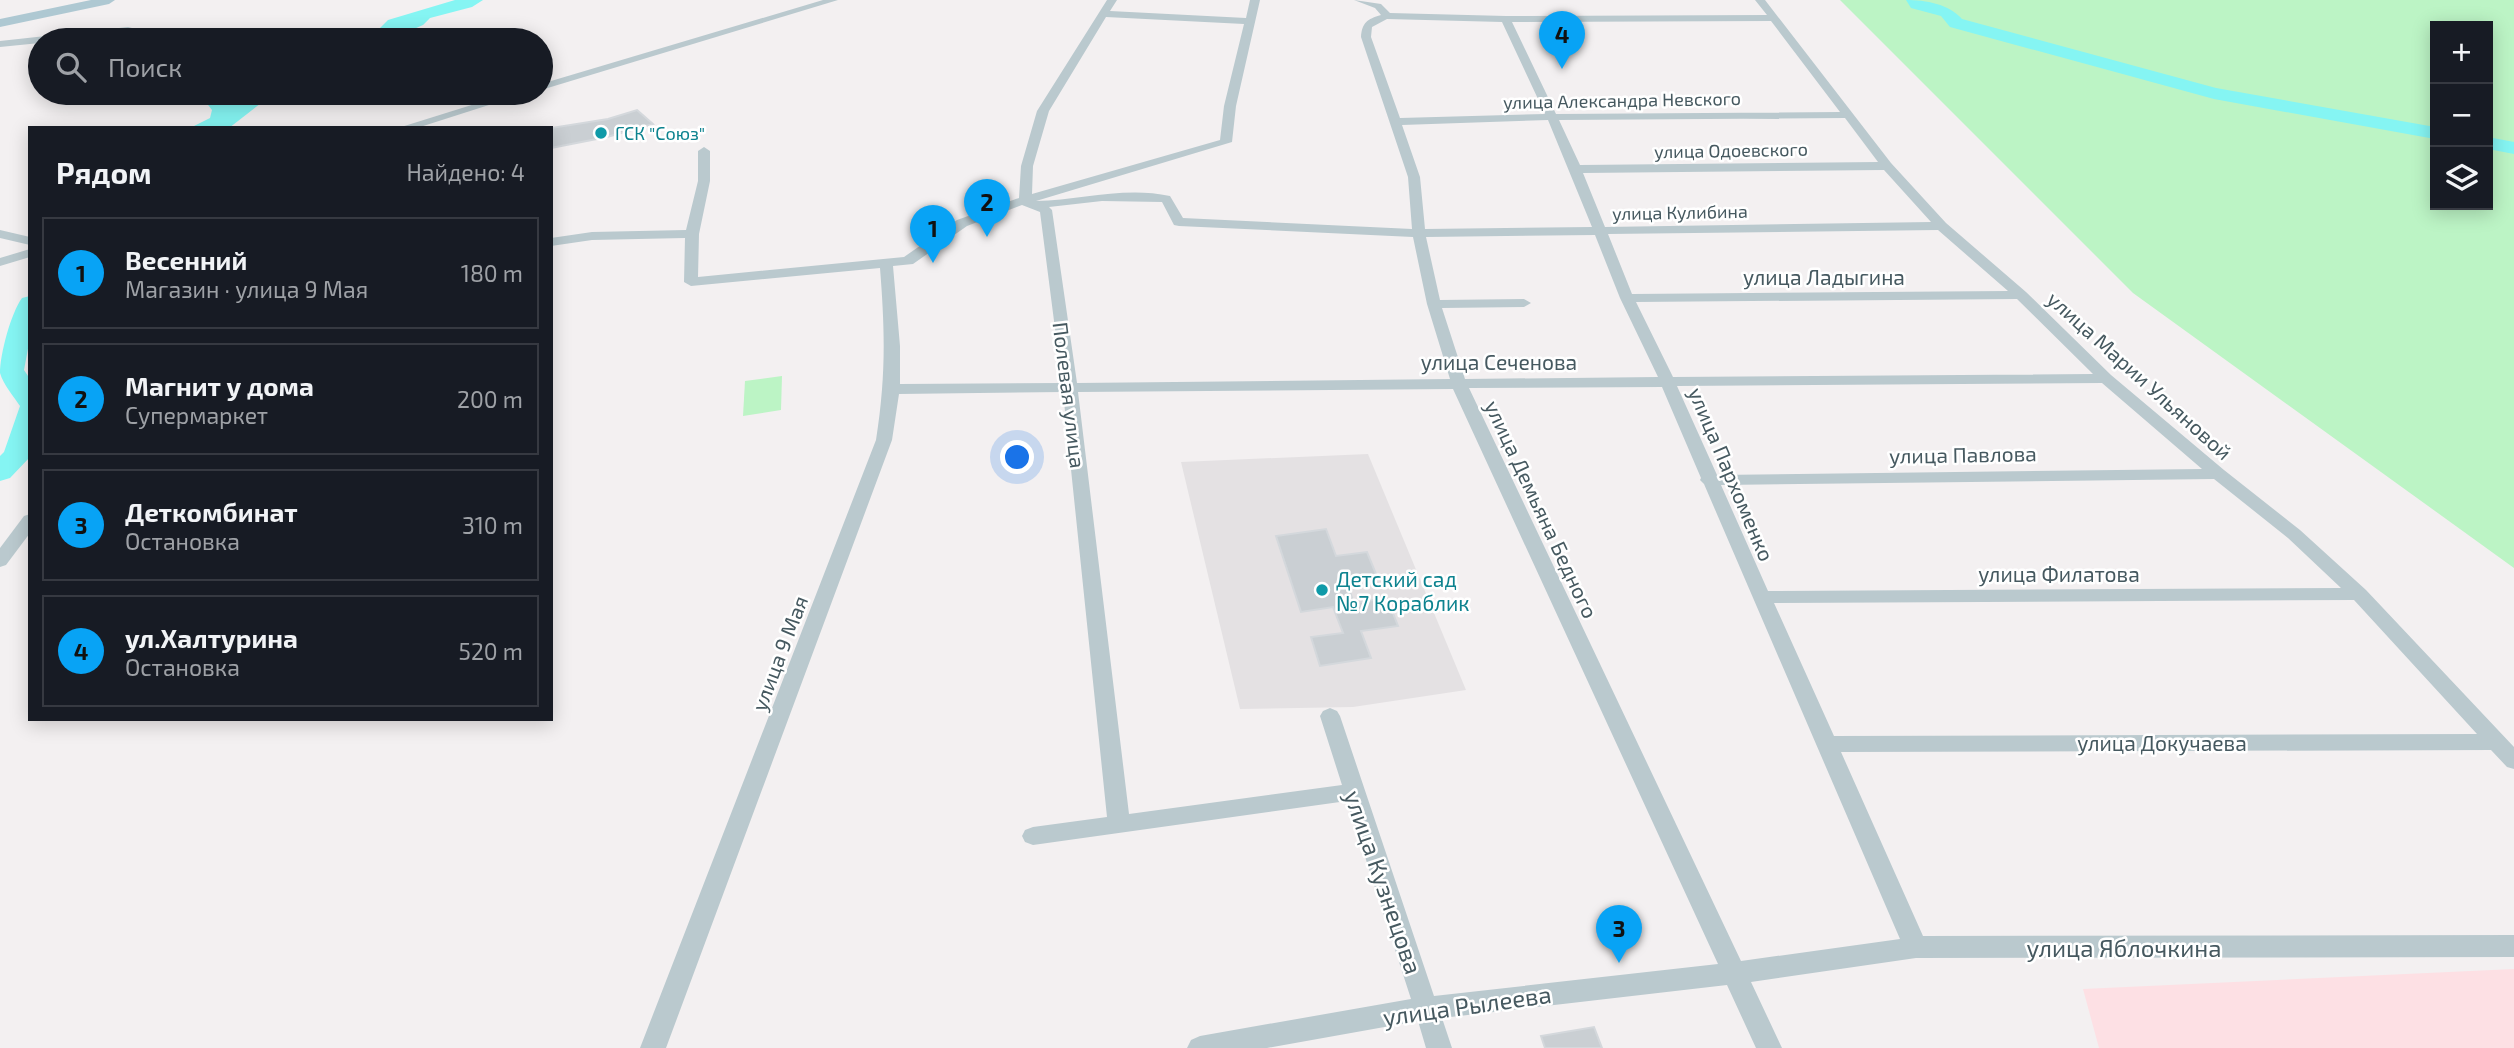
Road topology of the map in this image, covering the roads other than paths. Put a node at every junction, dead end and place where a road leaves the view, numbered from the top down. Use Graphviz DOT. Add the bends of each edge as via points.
graph roads {
  1 [pos="108,0"];
  2 [pos="833,0"];
  3 [pos="1255,0"];
  4 [pos="1359,0"];
  5 [pos="1760,0"];
  6 [pos="1108,7"];
  7 [pos="1387,16"];
  8 [pos="1774,18"];
  9 [pos="1506,19"];
  10 [pos="2,20"];
  11 [pos="1249,21"];
  12 [pos="28,41"];
  13 [pos="0,44"];
  14 [pos="553,83"];
  15 [pos="481,105"];
  16 [pos="1848,115"];
  17 [pos="1551,117"];
  18 [pos="1395,122"];
  19 [pos="411,126"];
  20 [pos="704,151"];
  21 [pos="1887,166"];
  22 [pos="1576,170"];
  23 [pos="1109,176"];
  24 [pos="1092,196"];
  25 [pos="1032,202"];
  26 [pos="1941,226"];
  27 [pos="1599,231"];
  28 [pos="692,233"];
  29 [pos="1419,233"];
  30 [pos="0,234"];
  31 [pos="28,241"];
  32 [pos="553,242"];
  33 [pos="28,254"];
  34 [pos="0,262"];
  35 [pos="887,263"];
  36 [pos="2021,295"];
  37 [pos="1627,298"];
  38 [pos="1524,303"];
  39 [pos="1434,304"];
  40 [pos="2106,377"];
  41 [pos="1667,381"];
  42 [pos="1458,382"];
  43 [pos="1070,387"];
  44 [pos="892,389"];
  45 [pos="2218,474"];
  46 [pos="1708,480"];
  47 [pos="28,523"];
  48 [pos="0,561"];
  49 [pos="2358,594"];
  50 [pos="1760,597"];
  51 [pos="1330,716"];
  52 [pos="2496,742"];
  53 [pos="1828,744"];
  54 [pos="2514,761"];
  55 [pos="1353,792"];
  56 [pos="1119,824"];
  57 [pos="1033,836"];
  58 [pos="2514,946"];
  59 [pos="1916,947"];
  60 [pos="1735,972"];
  61 [pos="1427,1008"];
  62 [pos="653,1048"];
  63 [pos="1200,1048"];
  64 [pos="1439,1048"];
  65 [pos="1769,1048"];
  1 -- 10 [label="main road"];
  2 -- 14 [label="street"];
  3 -- 11 [label="street"];
  4 -- 7 [label="street" via="1378,6"];
  5 -- 8 [label="street, улица Марии Ульяновой"];
  6 -- 11 [label="street"];
  6 -- 25 [label="street, Полевая улица" via="1044,111 1027,166"];
  7 -- 9 [label="street"];
  7 -- 18 [label="street, улица Демьяна Бедного" via="1373,20 1365,31"];
  8 -- 9 [label="street"];
  8 -- 16 [label="street, улица Марии Ульяновой"];
  9 -- 17 [label="street, улица Пархоменко"];
  11 -- 23 [label="street" via="1226,142"];
  12 -- 13 [label="street"];
  15 -- 19 [label="street"];
  16 -- 17 [label="street, улица Александра Невского"];
  16 -- 21 [label="street, улица Марии Ульяновой"];
  17 -- 18 [label="street, улица Александра Невского"];
  17 -- 22 [label="street, улица Пархоменко"];
  18 -- 29 [label="street, улица Демьяна Бедного" via="1414,177"];
  20 -- 28 [label="street" via="704,181"];
  21 -- 22 [label="street, улица Одоевского"];
  21 -- 26 [label="street, улица Марии Ульяновой"];
  22 -- 27 [label="street, улица Пархоменко"];
  23 -- 24 [label="street"];
  23 -- 25 [label="street"];
  24 -- 25 [label="street"];
  24 -- 29 [label="street, улица Кулибина" via="1166,199 1179,222"];
  25 -- 35 [label="street" via="962,223 908,261"];
  25 -- 43 [label="street, Полевая улица" via="1046,210"];
  26 -- 27 [label="street, улица Кулибина"];
  26 -- 36 [label="street, улица Марии Ульяновой"];
  27 -- 29 [label="street, улица Кулибина"];
  27 -- 37 [label="street, улица Пархоменко"];
  28 -- 32 [label="street" via="617,234"];
  28 -- 35 [label="street" via="691,282"];
  29 -- 39 [label="street, улица Демьяна Бедного"];
  30 -- 31 [label="street"];
  33 -- 34 [label="street"];
  35 -- 44 [label="street, улица 9 Мая"];
  36 -- 37 [label="street, улица Ладыгина"];
  36 -- 40 [label="street, улица Марии Ульяновой"];
  37 -- 41 [label="street, улица Пархоменко"];
  38 -- 39 [label="street"];
  39 -- 42 [label="street, улица Демьяна Бедного"];
  40 -- 41 [label="street, улица Сеченова"];
  40 -- 45 [label="street, улица Марии Ульяновой"];
  41 -- 42 [label="street, улица Сеченова"];
  41 -- 46 [label="street, улица Пархоменко"];
  42 -- 43 [label="street, улица Сеченова"];
  42 -- 60 [label="street, улица Демьяна Бедного"];
  43 -- 44 [label="street, улица Сеченова"];
  43 -- 56 [label="street, Полевая улица"];
  44 -- 62 [label="street, улица 9 Мая" via="880,451"];
  45 -- 46 [label="street, улица Павлова"];
  45 -- 49 [label="street, улица Марии Ульяновой" via="2294,534"];
  46 -- 50 [label="street, улица Пархоменко"];
  47 -- 48 [label="street"];
  49 -- 50 [label="street, улица Филатова"];
  49 -- 52 [label="street, улица Марии Ульяновой"];
  50 -- 53 [label="street, улица Пархоменко"];
  51 -- 55 [label="street, улица Кузнецова"];
  52 -- 53 [label="street, улица Докучаева"];
  52 -- 54 [label="street, улица Марии Ульяновой"];
  53 -- 59 [label="street, улица Пархоменко"];
  55 -- 56 [label="street"];
  55 -- 61 [label="street, улица Кузнецова"];
  56 -- 57 [label="street"];
  58 -- 59 [label="street, улица Яблочкина"];
  59 -- 60 [label="street, улица Яблочкина"];
  60 -- 61 [label="street, улица Рылеева"];
  60 -- 65 [label="street, улица Демьяна Бедного"];
  61 -- 63 [label="street, улица Рылеева"];
  61 -- 64 [label="street, улица Кузнецова"];
}
